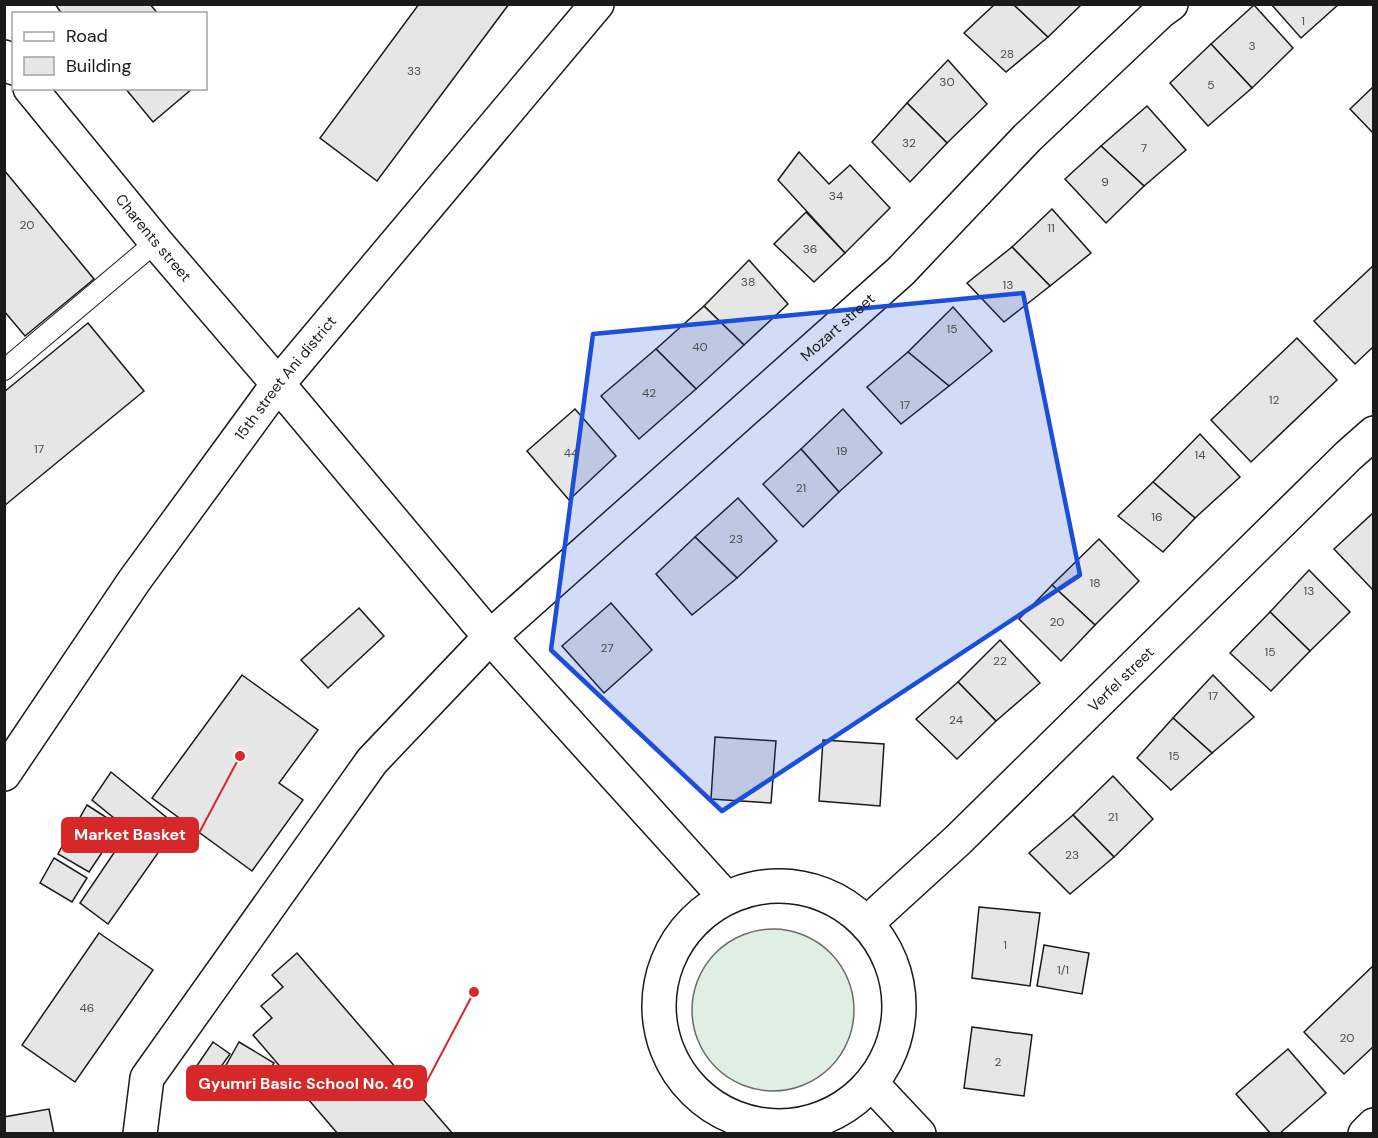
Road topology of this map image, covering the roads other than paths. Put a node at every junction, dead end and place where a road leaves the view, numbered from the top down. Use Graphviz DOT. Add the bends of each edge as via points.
graph roads {
  1 [pos="597,4"];
  2 [pos="1171,4"];
  3 [pos="32,90"];
  4 [pos="156,242"];
  5 [pos="8,359"];
  6 [pos="278,384"];
  7 [pos="1374,433"];
  8 [pos="490,637"];
  9 [pos="4,774"];
  10 [pos="725,897"];
  11 [pos="867,923"];
  12 [pos="872,1084"];
  13 [pos="1374,1125"];
  14 [pos="810,1129"];
  15 [pos="140,1134"];
  16 [pos="919,1134"];
  17 [pos="1365,1134"];
  1 -- 6 [label="street, 15th street Ani district"];
  2 -- 8 [label="street, Mozart street" via="1027,138 901,271"];
  3 -- 4 [label="street, Charents street"];
  4 -- 5 [label="lane"];
  4 -- 6 [label="street, Charents street"];
  6 -- 8 [label="street, Charents street"];
  6 -- 9 [label="street, 15th street Ani district" via="134,581"];
  7 -- 11 [label="street, Verfel street" via="958,840"];
  8 -- 10 [label="street, Charents street"];
  8 -- 15 [label="street, Mozart street" via="372,761 147,1078"];
  10 -- 11 [label="street" via="762,886 800,886 837,900"];
  10 -- 14 [label="street" via="693,920 670,952 659,989 660,1028 674,1065 698,1096 731,1117 769,1126"];
  11 -- 12 [label="street" via="887,952 898,985 900,1020 891,1054"];
  12 -- 14 [label="street" via="843,1109"];
  12 -- 16 [label="street"];
  13 -- 17 [label="street"];
}
